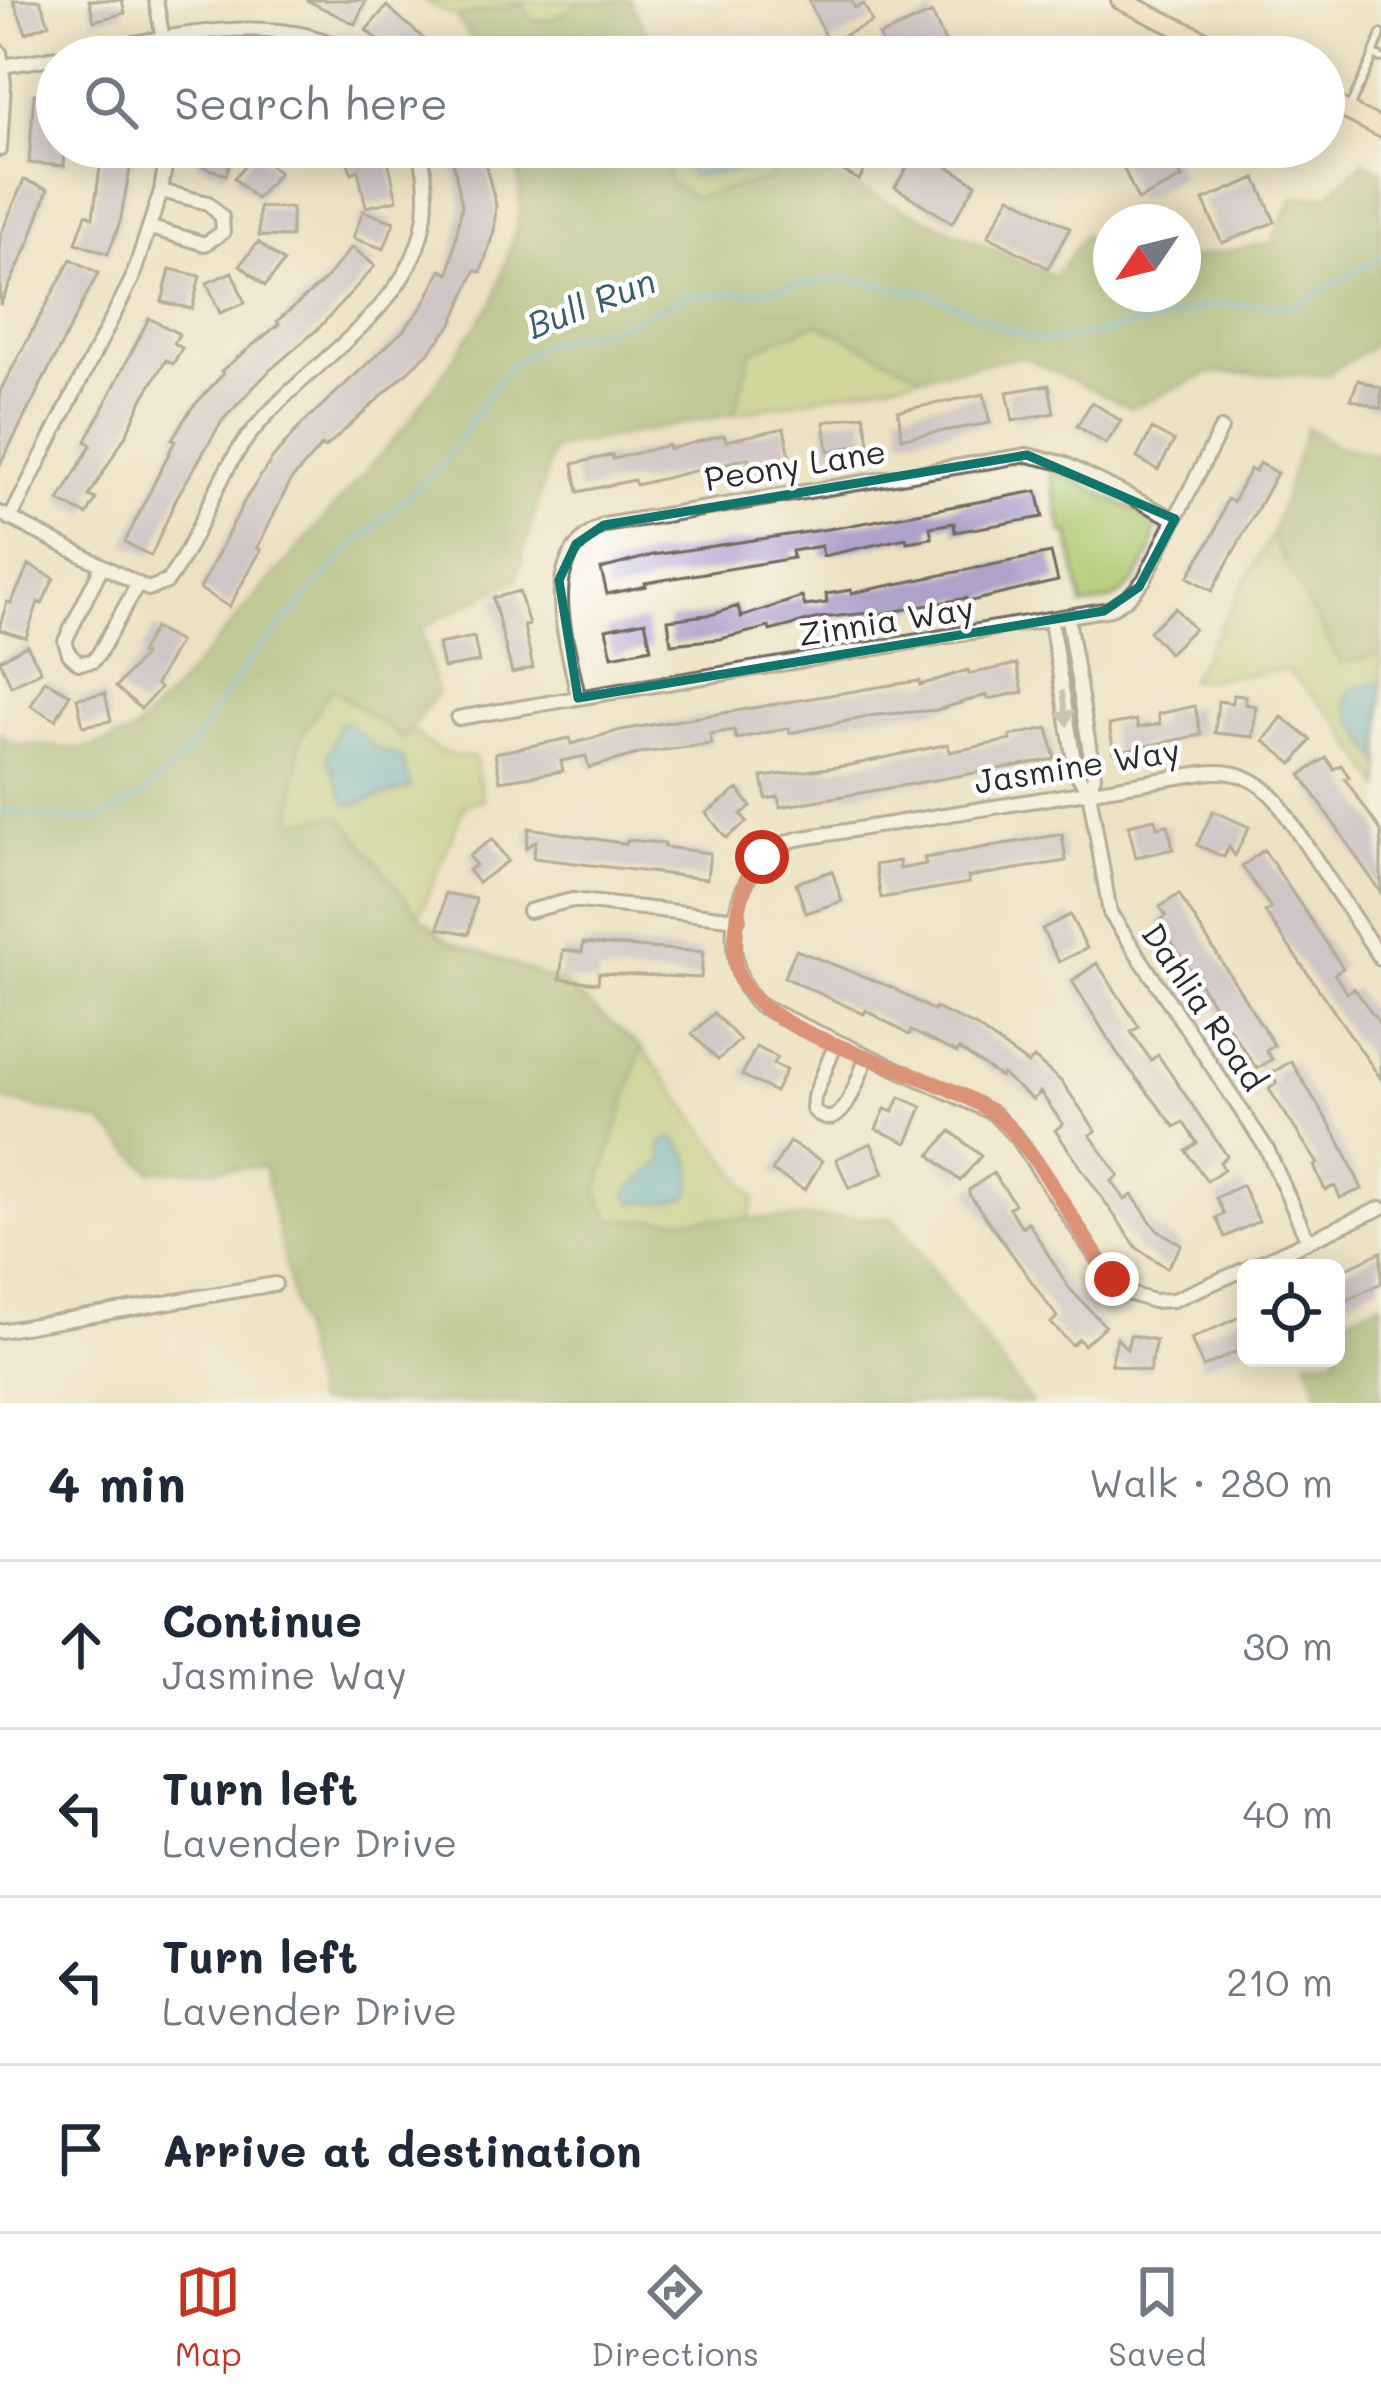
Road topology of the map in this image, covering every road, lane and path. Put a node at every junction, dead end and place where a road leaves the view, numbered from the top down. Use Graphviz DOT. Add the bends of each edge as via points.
graph roads {
  1 [pos="157,0"];
  2 [pos="1120,0"];
  3 [pos="1381,34"];
  4 [pos="163,36"];
  5 [pos="197,36"];
  6 [pos="316,36"];
  7 [pos="1195,36"];
  8 [pos="1377,57"];
  9 [pos="36,58"];
  10 [pos="1,59"];
  11 [pos="1347,111"];
  12 [pos="1381,128"];
  13 [pos="0,148"];
  14 [pos="165,168"];
  15 [pos="423,168"];
  16 [pos="161,191"];
  17 [pos="151,228"];
  18 [pos="1221,430"];
  19 [pos="5,516"];
  20 [pos="1175,519"];
  21 [pos="102,566"];
  22 [pos="143,587"];
  23 [pos="1068,619"];
  24 [pos="1051,622"];
  25 [pos="578,698"];
  26 [pos="458,718"];
  27 [pos="1089,791"];
  28 [pos="529,911"];
  29 [pos="738,919"];
  30 [pos="1381,959"];
  31 [pos="836,1043"];
  32 [pos="868,1056"];
  33 [pos="1381,1208"];
  34 [pos="1308,1241"];
  35 [pos="1269,1259"];
  36 [pos="1237,1273"];
  37 [pos="275,1284"];
  38 [pos="0,1331"];
  1 -- 4 [label="street"];
  2 -- 7 [label="main road"];
  3 -- 8 [label="lane"];
  5 -- 6 [label="street" via="262,28"];
  8 -- 11 [label="lane"];
  9 -- 10 [label="street"];
  10 -- 13 [label="street"];
  11 -- 12 [label="main road"];
  14 -- 16 [label="street"];
  15 -- 22 [label="street" via="425,215 401,282 245,441 174,574 158,588"];
  16 -- 17 [label="street"];
  16 -- 17 [label="street" via="208,203 222,217 223,232 205,244"];
  17 -- 19 [label="street" via="123,299"];
  18 -- 20 [label="street, Zinnia Way"];
  19 -- 21 [label="street"];
  20 -- 23 [label="street, Zinnia Way" via="1129,598"];
  20 -- 25 [label="street, Peony Lane" via="1035,455 604,525 576,544 559,580"];
  21 -- 22 [label="street"];
  21 -- 22 [label="street" via="67,634 73,660 98,655"];
  23 -- 24 [label="street, Zinnia Way"];
  23 -- 27 [label="street, Dahlia Road" via="1094,776"];
  24 -- 25 [label="street, Zinnia Way"];
  24 -- 27 [label="street, Dahlia Road, one-way" via="1076,773"];
  25 -- 26 [label="street, Zinnia Way"];
  27 -- 29 [label="street, Jasmine Way" via="782,843 747,876"];
  27 -- 30 [label="street, Jasmine Way" via="1215,771 1253,780 1277,801"];
  27 -- 34 [label="street, Dahlia Road" via="1110,913 1267,1150"];
  28 -- 29 [label="street" via="572,900"];
  29 -- 31 [label="street" via="736,965 753,999"];
  31 -- 32 [label="street"];
  31 -- 32 [label="street" via="814,1096 821,1118 842,1112"];
  32 -- 36 [label="street" via="1005,1124 1128,1292 1173,1300"];
  33 -- 34 [label="street"];
  34 -- 35 [label="street"];
  37 -- 38 [label="street"];
}
